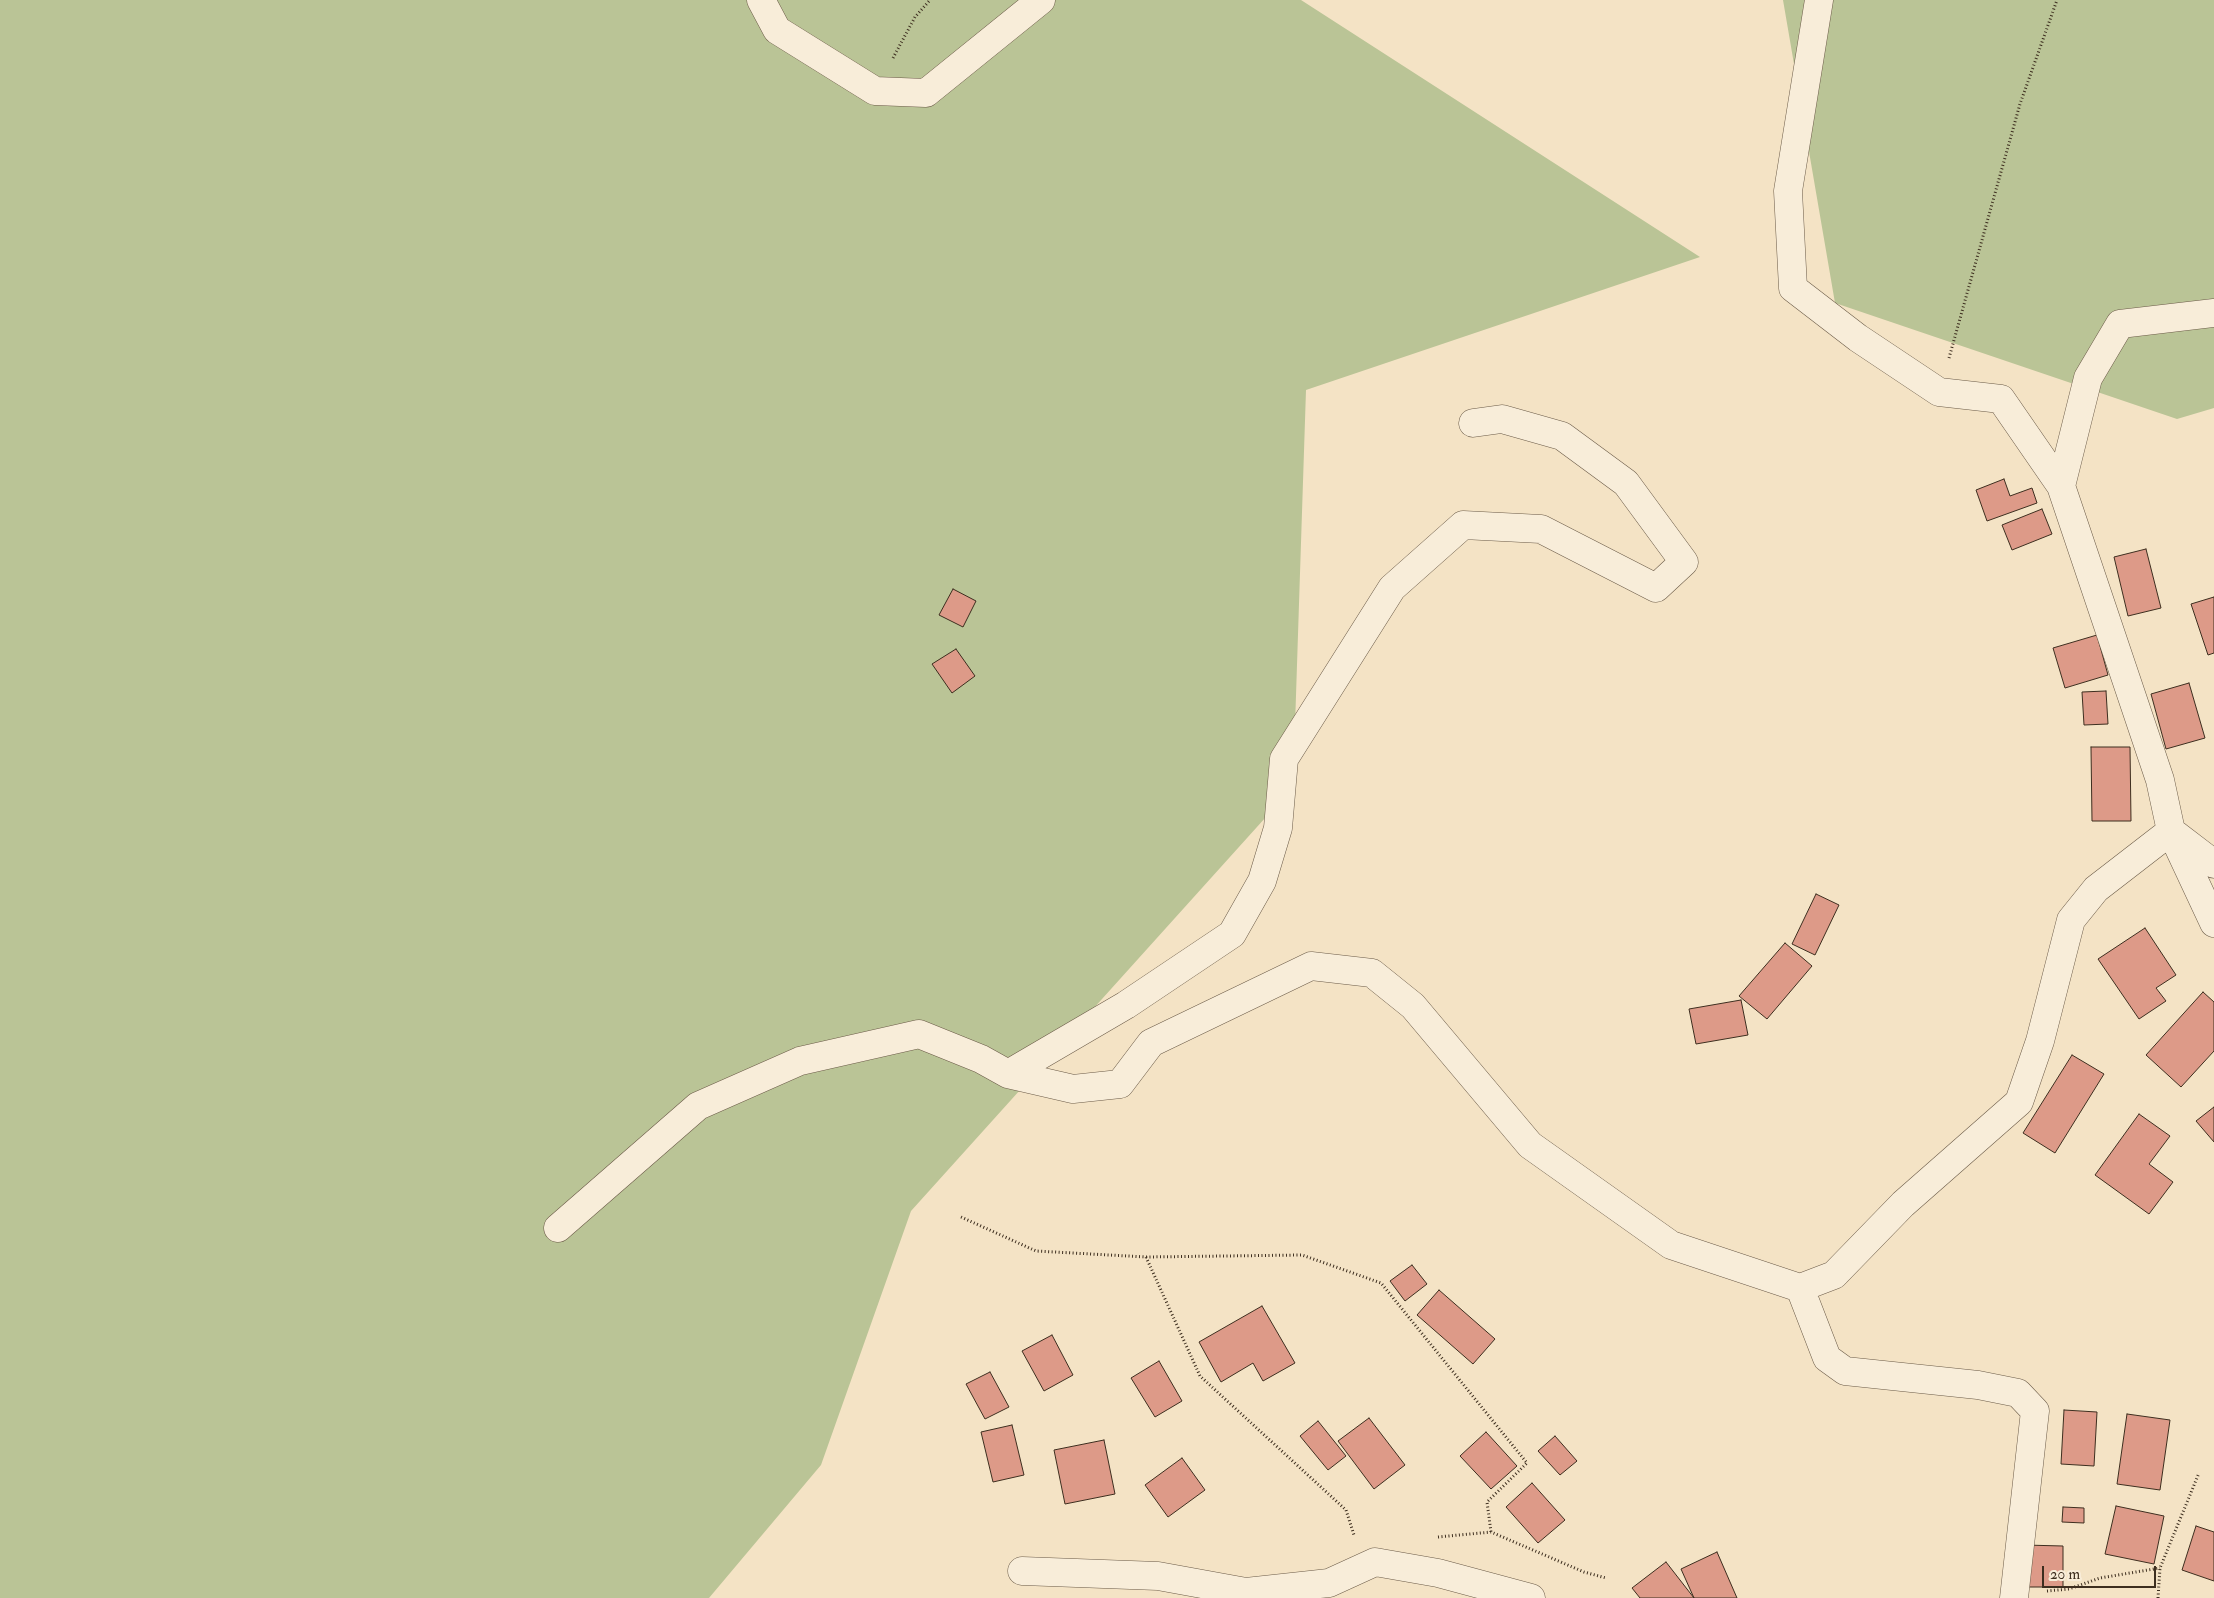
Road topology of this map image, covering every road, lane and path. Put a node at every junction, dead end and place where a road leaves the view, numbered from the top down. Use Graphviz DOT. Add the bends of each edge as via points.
graph roads {
  1 [pos="761,0"];
  2 [pos="930,0"];
  3 [pos="1040,0"];
  4 [pos="1819,0"];
  5 [pos="2057,0"];
  6 [pos="875,91"];
  7 [pos="2214,313"];
  8 [pos="1939,392"];
  9 [pos="1474,423"];
  10 [pos="2061,486"];
  11 [pos="2171,831"];
  12 [pos="2214,864"];
  13 [pos="2214,923"];
  14 [pos="1008,1074"];
  15 [pos="961,1217"];
  16 [pos="558,1228"];
  17 [pos="1146,1257"];
  18 [pos="1800,1288"];
  19 [pos="2199,1473"];
  20 [pos="1491,1532"];
  21 [pos="1435,1537"];
  22 [pos="2160,1568"];
  23 [pos="1022,1571"];
  24 [pos="1606,1578"];
  25 [pos="1329,1583"];
  26 [pos="2014,1596"];
  27 [pos="1531,1598"];
  28 [pos="2158,1598"];
  1 -- 6 [label="street" via="777,30"];
  2 -- 6 [label="path" via="915,17"];
  3 -- 6 [label="street" via="926,94"];
  4 -- 8 [label="street" via="1788,191 1793,288 1858,338"];
  5 -- 8 [label="path" via="2020,104"];
  7 -- 10 [label="street" via="2120,324 2088,378"];
  8 -- 10 [label="street" via="2001,399"];
  9 -- 14 [label="street" via="1502,420 1562,436 1626,483 1684,562 1656,588 1540,529 1463,525 1392,588 1284,759 1278,828 1262,881 1232,934 1126,1005"];
  10 -- 11 [label="street" via="2160,780"];
  11 -- 12 [label="street"];
  11 -- 13 [label="street"];
  11 -- 18 [label="street" via="2096,889 2072,920 2040,1041 2018,1102 1903,1204 1834,1274"];
  14 -- 16 [label="street" via="981,1058 919,1034 800,1061 698,1106"];
  14 -- 18 [label="street" via="1073,1089 1120,1084 1151,1043 1311,966 1372,973 1413,1006 1530,1145 1671,1245"];
  15 -- 17 [label="path" via="1036,1251"];
  17 -- 20 [label="path" via="1302,1255 1381,1283 1527,1462 1487,1502"];
  17 -- 25 [label="path" via="1200,1376 1346,1510 1354,1533 1352,1550"];
  18 -- 26 [label="street" via="1827,1358 1845,1371 1978,1385 2018,1393 2035,1411"];
  19 -- 22 [label="path"];
  20 -- 21 [label="path"];
  20 -- 24 [label="path" via="1584,1572"];
  22 -- 26 [label="path" via="2100,1578 2069,1589"];
  22 -- 28 [label="path"];
  23 -- 25 [label="street" via="1158,1576 1246,1592"];
  25 -- 27 [label="street" via="1374,1562 1438,1573"];
}
